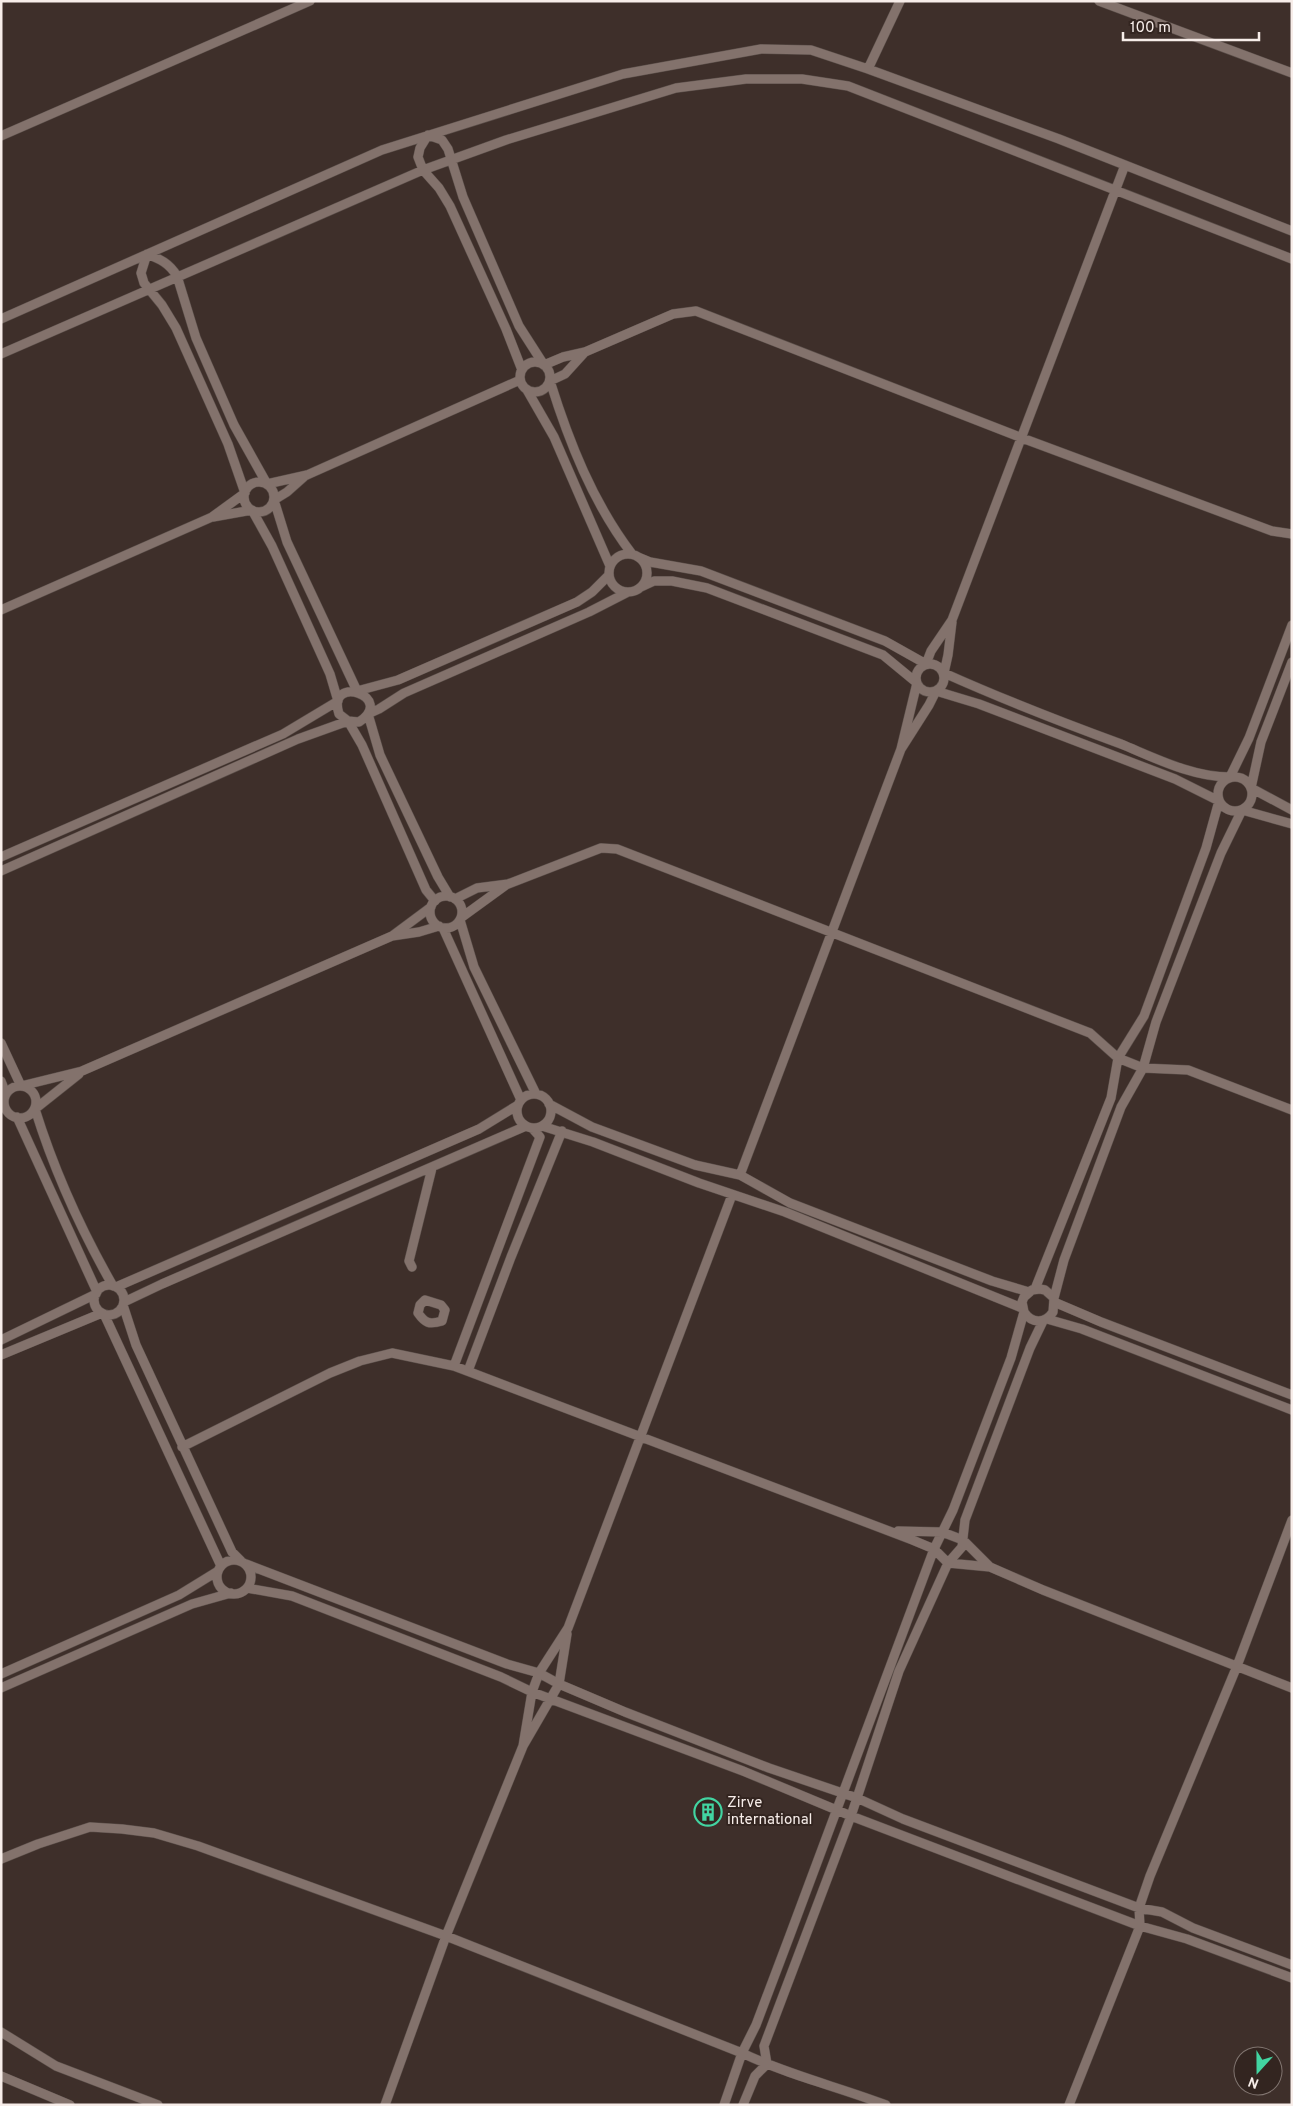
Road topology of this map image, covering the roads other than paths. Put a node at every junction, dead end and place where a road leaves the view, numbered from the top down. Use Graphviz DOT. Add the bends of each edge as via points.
graph roads {
  1 [pos="310,1"];
  2 [pos="900,1"];
  3 [pos="1099,1"];
  4 [pos="868,69"];
  5 [pos="1292,73"];
  6 [pos="428,135"];
  7 [pos="1,136"];
  8 [pos="452,158"];
  9 [pos="1125,165"];
  10 [pos="423,170"];
  11 [pos="1115,190"];
  12 [pos="1292,231"];
  13 [pos="147,254"];
  14 [pos="1292,259"];
  15 [pos="176,276"];
  16 [pos="147,289"];
  17 [pos="1,319"];
  18 [pos="585,352"];
  19 [pos="1,354"];
  20 [pos="544,365"];
  21 [pos="522,370"];
  22 [pos="520,380"];
  23 [pos="550,380"];
  24 [pos="527,390"];
  25 [pos="1022,438"];
  26 [pos="307,474"];
  27 [pos="267,484"];
  28 [pos="245,493"];
  29 [pos="596,498"];
  30 [pos="274,500"];
  31 [pos="583,504"];
  32 [pos="252,510"];
  33 [pos="212,517"];
  34 [pos="1292,534"];
  35 [pos="635,556"];
  36 [pos="610,571"];
  37 [pos="641,587"];
  38 [pos="628,592"];
  39 [pos="1,610"];
  40 [pos="952,620"];
  41 [pos="1292,624"];
  42 [pos="1292,662"];
  43 [pos="926,664"];
  44 [pos="944,673"];
  45 [pos="917,684"];
  46 [pos="357,691"];
  47 [pos="936,691"];
  48 [pos="338,701"];
  49 [pos="368,714"];
  50 [pos="348,721"];
  51 [pos="273,739"];
  52 [pos="277,749"];
  53 [pos="900,749"];
  54 [pos="1230,778"];
  55 [pos="163,787"];
  56 [pos="1251,788"];
  57 [pos="167,797"];
  58 [pos="1219,801"];
  59 [pos="1242,810"];
  60 [pos="1292,810"];
  61 [pos="89,819"];
  62 [pos="1292,824"];
  63 [pos="95,830"];
  64 [pos="3,857"];
  65 [pos="5,869"];
  66 [pos="508,884"];
  67 [pos="452,898"];
  68 [pos="433,904"];
  69 [pos="461,918"];
  70 [pos="441,927"];
  71 [pos="832,932"];
  72 [pos="392,936"];
  73 [pos="1,1044"];
  74 [pos="1118,1058"];
  75 [pos="1143,1068"];
  76 [pos="82,1072"];
  77 [pos="1,1081"];
  78 [pos="21,1086"];
  79 [pos="536,1094"];
  80 [pos="4,1098"];
  81 [pos="519,1103"];
  82 [pos="549,1104"];
  83 [pos="35,1109"];
  84 [pos="1292,1110"];
  85 [pos="15,1116"];
  86 [pos="1,1118"];
  87 [pos="542,1126"];
  88 [pos="529,1127"];
  89 [pos="562,1132"];
  90 [pos="432,1168"];
  91 [pos="740,1175"];
  92 [pos="732,1195"];
  93 [pos="852,1227"];
  94 [pos="848,1238"];
  95 [pos="228,1239"];
  96 [pos="234,1253"];
  97 [pos="412,1267"];
  98 [pos="115,1287"];
  99 [pos="1032,1291"];
  100 [pos="96,1293"];
  101 [pos="1054,1300"];
  102 [pos="123,1304"];
  103 [pos="1023,1310"];
  104 [pos="103,1313"];
  105 [pos="1045,1320"];
  106 [pos="1,1340"];
  107 [pos="1157,1344"];
  108 [pos="1,1355"];
  109 [pos="1153,1357"];
  110 [pos="454,1366"];
  111 [pos="468,1371"];
  112 [pos="1292,1394"];
  113 [pos="1292,1410"];
  114 [pos="641,1436"];
  115 [pos="981,1438"];
  116 [pos="994,1443"];
  117 [pos="182,1447"];
  118 [pos="1292,1520"];
  119 [pos="890,1531"];
  120 [pos="942,1532"];
  121 [pos="963,1540"];
  122 [pos="934,1549"];
  123 [pos="243,1563"];
  124 [pos="948,1563"];
  125 [pos="990,1567"];
  126 [pos="220,1568"];
  127 [pos="247,1588"];
  128 [pos="231,1593"];
  129 [pos="568,1628"];
  130 [pos="72,1642"];
  131 [pos="78,1655"];
  132 [pos="1237,1666"];
  133 [pos="5,1672"];
  134 [pos="540,1673"];
  135 [pos="14,1683"];
  136 [pos="559,1684"];
  137 [pos="1,1688"];
  138 [pos="1292,1688"];
  139 [pos="532,1692"];
  140 [pos="549,1699"];
  141 [pos="523,1746"];
  142 [pos="843,1793"];
  143 [pos="857,1798"];
  144 [pos="836,1809"];
  145 [pos="851,1816"];
  146 [pos="1,1860"];
  147 [pos="1139,1908"];
  148 [pos="1140,1926"];
  149 [pos="790,1935"];
  150 [pos="446,1936"];
  151 [pos="803,1941"];
  152 [pos="1292,1965"];
  153 [pos="1292,1978"];
  154 [pos="1,2032"];
  155 [pos="742,2053"];
  156 [pos="767,2064"];
  157 [pos="1,2076"];
  158 [pos="70,2105"];
  159 [pos="158,2105"];
  160 [pos="385,2105"];
  161 [pos="724,2105"];
  162 [pos="743,2105"];
  163 [pos="886,2105"];
  164 [pos="1069,2105"];
  1 -- 7 [label="street"];
  2 -- 4 [label="street"];
  3 -- 5 [label="street"];
  4 -- 6 [label="street" via="812,50 761,49 622,74"];
  4 -- 9 [label="street"];
  6 -- 8 [label="street" via="442,140"];
  6 -- 10 [label="street" via="418,158"];
  6 -- 13 [label="street" via="382,150"];
  8 -- 10 [label="street"];
  8 -- 11 [label="street" via="676,88 746,79 802,79 848,86"];
  8 -- 20 [label="street" via="463,197 519,326"];
  9 -- 11 [label="street"];
  9 -- 12 [label="street"];
  10 -- 15 [label="street"];
  10 -- 21 [label="street" via="450,206"];
  11 -- 14 [label="street"];
  11 -- 25 [label="street"];
  13 -- 15 [label="street" via="164,261"];
  13 -- 16 [label="street" via="141,273"];
  13 -- 17 [label="street"];
  15 -- 16 [label="street"];
  15 -- 27 [label="street" via="196,338 234,425"];
  16 -- 19 [label="street"];
  16 -- 28 [label="street" via="176,328 228,444"];
  18 -- 20 [label="street" via="563,356"];
  18 -- 23 [label="street" via="564,374"];
  18 -- 25 [label="street" via="673,314 696,311"];
  20 -- 21 [label="street" via="532,362"];
  20 -- 23 [label="street"];
  21 -- 22 [label="street"];
  22 -- 24 [label="street"];
  22 -- 26 [label="street"];
  23 -- 24 [label="street" via="541,391"];
  23 -- 29 [label="street" via="564,426"];
  24 -- 31 [label="street" via="554,437"];
  25 -- 34 [label="street" via="1272,531"];
  25 -- 40 [label="street"];
  26 -- 27 [label="street"];
  26 -- 30 [label="street"];
  27 -- 28 [label="street" via="255,482"];
  27 -- 30 [label="street" via="273,491"];
  28 -- 32 [label="street" via="246,505"];
  28 -- 33 [label="street"];
  29 -- 31 [label="street"];
  29 -- 35 [label="street" via="613,530"];
  30 -- 32 [label="street" via="270,508 260,512"];
  30 -- 46 [label="street" via="287,542"];
  31 -- 36 [label="street"];
  32 -- 33 [label="street"];
  32 -- 48 [label="street" via="272,546 322,657"];
  33 -- 39 [label="street"];
  35 -- 36 [label="street" via="619,556"];
  35 -- 37 [label="street" via="643,561 647,573"];
  35 -- 43 [label="street" via="650,562 701,571 886,641"];
  36 -- 38 [label="street" via="615,587"];
  36 -- 46 [label="street" via="592,592 577,602 398,680"];
  37 -- 38 [label="street"];
  37 -- 45 [label="street" via="654,581 672,581 707,588 883,655"];
  38 -- 49 [label="street" via="404,693"];
  40 -- 43 [label="street"];
  40 -- 44 [label="street"];
  41 -- 54 [label="street" via="1250,738"];
  42 -- 56 [label="street" via="1261,742"];
  43 -- 44 [label="street" via="937,666"];
  43 -- 45 [label="street" via="916,674"];
  44 -- 47 [label="street" via="944,681"];
  44 -- 54 [label="street" via="994,696 1183,768"];
  45 -- 47 [label="street" via="926,692"];
  45 -- 53 [label="street"];
  46 -- 48 [label="street" via="346,692"];
  46 -- 49 [label="street" via="368,702"];
  47 -- 53 [label="street"];
  47 -- 58 [label="street" via="980,704 1175,778"];
  48 -- 50 [label="street" via="339,714"];
  48 -- 51 [label="street"];
  49 -- 50 [label="street" via="359,722"];
  49 -- 67 [label="street" via="380,755 438,877"];
  50 -- 52 [label="street"];
  50 -- 68 [label="street" via="362,745"];
  51 -- 52 [label="street"];
  51 -- 55 [label="street"];
  52 -- 57 [label="street"];
  53 -- 71 [label="street"];
  54 -- 56 [label="street" via="1244,779"];
  54 -- 58 [label="street" via="1224,780 1218,790"];
  55 -- 57 [label="street"];
  55 -- 61 [label="street"];
  56 -- 59 [label="street" via="1250,804"];
  56 -- 60 [label="street"];
  57 -- 63 [label="street"];
  58 -- 59 [label="street" via="1230,811"];
  58 -- 74 [label="street" via="1206,848 1144,1016"];
  59 -- 62 [label="street"];
  59 -- 75 [label="street" via="1221,853 1156,1022"];
  61 -- 63 [label="street"];
  61 -- 64 [label="street"];
  63 -- 65 [label="street"];
  64 -- 65 [label="street"];
  66 -- 67 [label="street" via="477,888"];
  66 -- 69 [label="street"];
  66 -- 71 [label="street" via="601,848 617,849"];
  67 -- 68 [label="street" via="442,897"];
  67 -- 69 [label="street" via="461,907"];
  68 -- 70 [label="street" via="431,916"];
  68 -- 72 [label="street"];
  69 -- 70 [label="street" via="453,926"];
  69 -- 79 [label="street" via="474,967"];
  70 -- 72 [label="street"];
  70 -- 81 [label="street"];
  71 -- 74 [label="street" via="1090,1033"];
  71 -- 91 [label="street"];
  72 -- 76 [label="street"];
  73 -- 78 [label="street"];
  74 -- 75 [label="street"];
  74 -- 99 [label="street" via="1111,1098"];
  75 -- 84 [label="street" via="1188,1070"];
  75 -- 101 [label="street" via="1121,1106 1064,1260"];
  76 -- 78 [label="street"];
  76 -- 83 [label="street"];
  77 -- 80 [label="street"];
  78 -- 80 [label="street" via="13,1087"];
  78 -- 83 [label="street" via="32,1090"];
  79 -- 81 [label="street" via="525,1096"];
  79 -- 82 [label="street"];
  80 -- 85 [label="street" via="6,1109"];
  81 -- 88 [label="street" via="517,1115"];
  81 -- 95 [label="street" via="479,1129"];
  82 -- 87 [label="street" via="549,1118"];
  82 -- 91 [label="street" via="592,1127 694,1165"];
  83 -- 85 [label="street" via="29,1116"];
  83 -- 98 [label="street" via="49,1151 95,1255"];
  85 -- 86 [label="street"];
  85 -- 100 [label="street"];
  87 -- 88 [label="street"];
  87 -- 89 [label="street"];
  88 -- 90 [label="street"];
  88 -- 110 [label="street" via="540,1138"];
  89 -- 92 [label="street"];
  89 -- 111 [label="street"];
  90 -- 96 [label="street"];
  90 -- 97 [label="street" via="409,1261"];
  91 -- 93 [label="street" via="790,1203"];
  92 -- 94 [label="street"];
  92 -- 114 [label="street"];
  93 -- 94 [label="street"];
  93 -- 99 [label="street" via="992,1281"];
  94 -- 103 [label="street"];
  95 -- 96 [label="street"];
  95 -- 98 [label="street"];
  96 -- 102 [label="street"];
  98 -- 100 [label="street" via="104,1286"];
  98 -- 102 [label="street" via="123,1295"];
  99 -- 101 [label="street" via="1045,1290"];
  99 -- 103 [label="street" via="1024,1297"];
  100 -- 104 [label="street" via="96,1307"];
  100 -- 106 [label="street"];
  101 -- 105 [label="street" via="1053,1312"];
  101 -- 107 [label="street"];
  102 -- 104 [label="street" via="113,1314"];
  102 -- 117 [label="street" via="136,1345"];
  103 -- 105 [label="street" via="1030,1319"];
  103 -- 115 [label="street" via="1012,1358"];
  104 -- 108 [label="street"];
  104 -- 126 [label="street"];
  105 -- 109 [label="street" via="1082,1329"];
  105 -- 116 [label="street" via="1030,1348"];
  107 -- 109 [label="street"];
  107 -- 112 [label="street"];
  109 -- 113 [label="street"];
  110 -- 111 [label="street"];
  110 -- 117 [label="street" via="392,1353 360,1361 330,1372"];
  111 -- 114 [label="street"];
  114 -- 119 [label="street"];
  114 -- 129 [label="street"];
  115 -- 116 [label="street"];
  115 -- 120 [label="street"];
  116 -- 121 [label="street" via="965,1520"];
  117 -- 123 [label="street" via="232,1552"];
  118 -- 132 [label="street"];
  119 -- 120 [label="street"];
  119 -- 122 [label="street"];
  120 -- 121 [label="street"];
  120 -- 122 [label="street"];
  121 -- 124 [label="street"];
  121 -- 125 [label="street"];
  122 -- 124 [label="street"];
  122 -- 142 [label="street"];
  123 -- 126 [label="street" via="231,1560"];
  123 -- 127 [label="street" via="250,1570"];
  123 -- 134 [label="street" via="506,1664"];
  124 -- 125 [label="street"];
  124 -- 143 [label="street" via="899,1671"];
  125 -- 132 [label="street"];
  126 -- 128 [label="street" via="218,1582"];
  126 -- 130 [label="street" via="179,1595"];
  127 -- 128 [label="street" via="237,1594"];
  127 -- 139 [label="street" via="292,1596"];
  128 -- 131 [label="street" via="192,1604"];
  129 -- 134 [label="street"];
  129 -- 136 [label="street"];
  130 -- 131 [label="street"];
  130 -- 133 [label="street"];
  131 -- 135 [label="street"];
  132 -- 138 [label="street"];
  132 -- 147 [label="street"];
  133 -- 135 [label="street"];
  134 -- 136 [label="street"];
  134 -- 139 [label="street"];
  135 -- 137 [label="street"];
  136 -- 140 [label="street"];
  136 -- 142 [label="street" via="769,1768"];
  139 -- 140 [label="street"];
  139 -- 141 [label="street"];
  140 -- 141 [label="street"];
  140 -- 144 [label="street" via="743,1770"];
  141 -- 150 [label="street"];
  142 -- 143 [label="street"];
  142 -- 144 [label="street"];
  143 -- 145 [label="street"];
  143 -- 147 [label="street"];
  144 -- 145 [label="street"];
  144 -- 149 [label="street"];
  145 -- 148 [label="street"];
  145 -- 151 [label="street"];
  146 -- 150 [label="street" via="90,1827 154,1833"];
  147 -- 148 [label="street"];
  147 -- 152 [label="street" via="1162,1912 1193,1928"];
  148 -- 153 [label="street" via="1187,1939"];
  148 -- 164 [label="street"];
  149 -- 151 [label="street"];
  149 -- 155 [label="street"];
  150 -- 155 [label="street"];
  150 -- 160 [label="street"];
  151 -- 156 [label="street" via="764,2046"];
  154 -- 159 [label="street" via="56,2066"];
  155 -- 156 [label="street"];
  155 -- 161 [label="street"];
  156 -- 162 [label="street" via="754,2076"];
  156 -- 163 [label="street"];
  157 -- 158 [label="street"];
}
